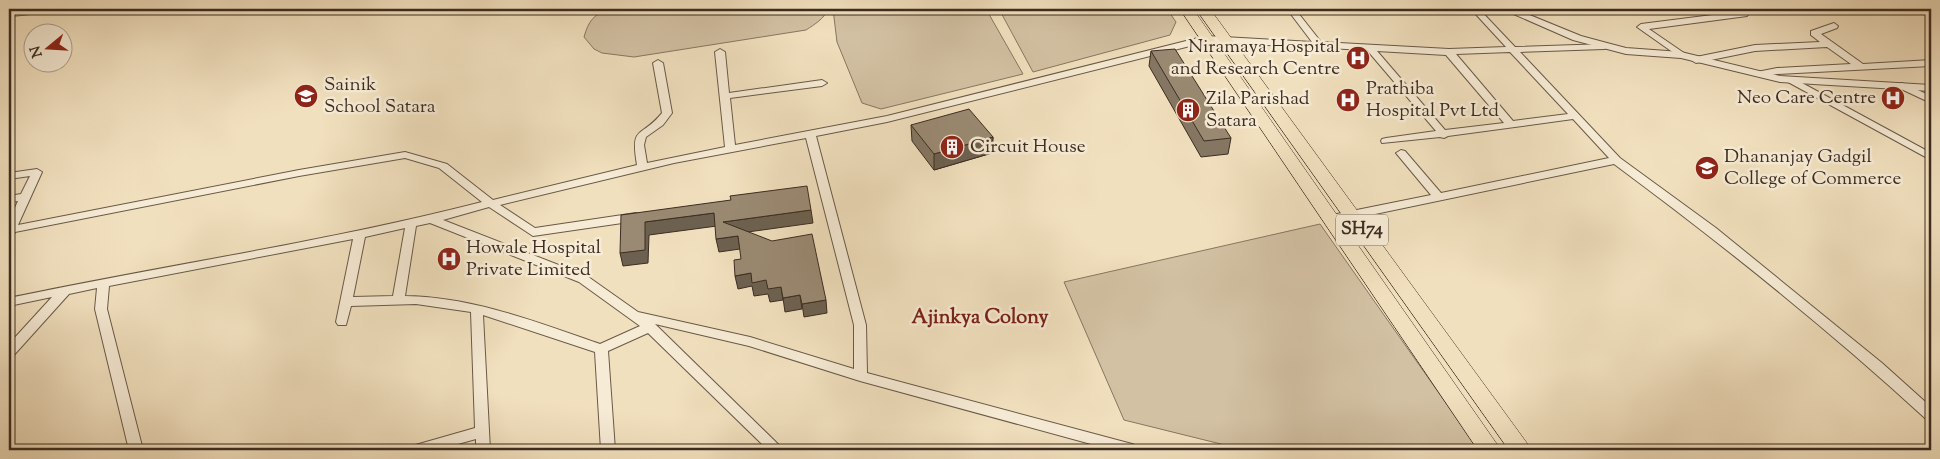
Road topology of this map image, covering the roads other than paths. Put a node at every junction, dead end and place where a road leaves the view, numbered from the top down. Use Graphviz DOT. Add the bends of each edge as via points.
graph roads {
  1 [pos="1187,9"];
  2 [pos="1203,9"];
  3 [pos="1291,9"];
  4 [pos="1474,9"];
  5 [pos="1507,9"];
  6 [pos="1744,14"];
  7 [pos="1834,26"];
  8 [pos="1224,38"];
  9 [pos="1206,39"];
  10 [pos="1318,44"];
  11 [pos="1827,44"];
  12 [pos="1604,46"];
  13 [pos="1369,47"];
  14 [pos="1512,49"];
  15 [pos="720,52"];
  16 [pos="1449,52"];
  17 [pos="1681,55"];
  18 [pos="1696,60"];
  19 [pos="658,63"];
  20 [pos="1931,63"];
  21 [pos="1861,67"];
  22 [pos="1760,74"];
  23 [pos="1791,80"];
  24 [pos="822,83"];
  25 [pos="1902,86"];
  26 [pos="1931,88"];
  27 [pos="725,96"];
  28 [pos="1931,100"];
  29 [pos="1576,116"];
  30 [pos="1511,125"];
  31 [pos="810,134"];
  32 [pos="1444,135"];
  33 [pos="1386,141"];
  34 [pos="730,150"];
  35 [pos="1402,153"];
  36 [pos="1931,157"];
  37 [pos="1616,160"];
  38 [pos="643,168"];
  39 [pos="9,176"];
  40 [pos="25,196"];
  41 [pos="1440,197"];
  42 [pos="9,199"];
  43 [pos="490,203"];
  44 [pos="652,215"];
  45 [pos="1351,215"];
  46 [pos="431,219"];
  47 [pos="1332,219"];
  48 [pos="411,223"];
  49 [pos="9,231"];
  50 [pos="360,234"];
  51 [pos="102,283"];
  52 [pos="64,291"];
  53 [pos="398,300"];
  54 [pos="9,302"];
  55 [pos="346,302"];
  56 [pos="477,309"];
  57 [pos="633,314"];
  58 [pos="342,322"];
  59 [pos="650,327"];
  60 [pos="602,349"];
  61 [pos="9,352"];
  62 [pos="860,376"];
  63 [pos="1931,415"];
  64 [pos="482,432"];
  65 [pos="136,450"];
  66 [pos="417,450"];
  67 [pos="483,450"];
  68 [pos="608,450"];
  69 [pos="777,450"];
  70 [pos="1132,450"];
  71 [pos="1490,450"];
  72 [pos="1521,450"];
  1 -- 9 [label="main road, SH74"];
  2 -- 8 [label="main road, SH74"];
  3 -- 10 [label="street"];
  4 -- 14 [label="street"];
  5 -- 12 [label="street"];
  6 -- 17 [label="street" via="1642,27"];
  7 -- 11 [label="street" via="1814,33"];
  8 -- 9 [label="street"];
  8 -- 10 [label="street"];
  8 -- 45 [label="main road, SH74"];
  9 -- 31 [label="street" via="976,98"];
  9 -- 47 [label="main road, SH74"];
  10 -- 13 [label="street"];
  11 -- 18 [label="street" via="1755,48"];
  11 -- 21 [label="street"];
  12 -- 14 [label="street"];
  12 -- 17 [label="street"];
  13 -- 16 [label="street"];
  13 -- 32 [label="street"];
  14 -- 16 [label="street"];
  14 -- 29 [label="street"];
  15 -- 27 [label="street"];
  16 -- 30 [label="street"];
  17 -- 18 [label="street"];
  18 -- 22 [label="street"];
  19 -- 38 [label="street" via="666,113 659,123 640,136"];
  20 -- 21 [label="street"];
  21 -- 22 [label="street"];
  22 -- 23 [label="street"];
  23 -- 25 [label="street"];
  23 -- 36 [label="street"];
  24 -- 27 [label="street"];
  25 -- 26 [label="street"];
  25 -- 28 [label="street"];
  27 -- 34 [label="street"];
  29 -- 30 [label="street"];
  29 -- 37 [label="street"];
  30 -- 32 [label="street"];
  31 -- 34 [label="street"];
  31 -- 62 [label="street" via="860,324"];
  32 -- 33 [label="street"];
  34 -- 38 [label="street"];
  35 -- 41 [label="street"];
  37 -- 41 [label="street"];
  37 -- 63 [label="street" via="1712,231 1877,366"];
  38 -- 43 [label="street"];
  39 -- 40 [label="street" via="36,172"];
  40 -- 42 [label="street"];
  40 -- 49 [label="street"];
  41 -- 45 [label="street"];
  43 -- 44 [label="street" via="533,232"];
  43 -- 46 [label="street"];
  43 -- 49 [label="street" via="443,166 405,155"];
  45 -- 47 [label="street"];
  45 -- 72 [label="main road, SH74"];
  46 -- 48 [label="street"];
  46 -- 57 [label="street" via="583,279"];
  47 -- 71 [label="main road, SH74"];
  48 -- 50 [label="street"];
  48 -- 53 [label="street"];
  50 -- 51 [label="street"];
  50 -- 55 [label="street"];
  51 -- 52 [label="street"];
  51 -- 65 [label="street" via="101,309"];
  52 -- 54 [label="street"];
  52 -- 61 [label="street"];
  53 -- 55 [label="street"];
  53 -- 56 [label="street" via="438,302"];
  55 -- 58 [label="street"];
  56 -- 60 [label="street"];
  56 -- 64 [label="street"];
  57 -- 59 [label="street"];
  57 -- 62 [label="street" via="750,342"];
  59 -- 60 [label="street"];
  59 -- 69 [label="street"];
  60 -- 68 [label="street"];
  62 -- 70 [label="street"];
  64 -- 66 [label="street"];
  64 -- 67 [label="street"];
}
